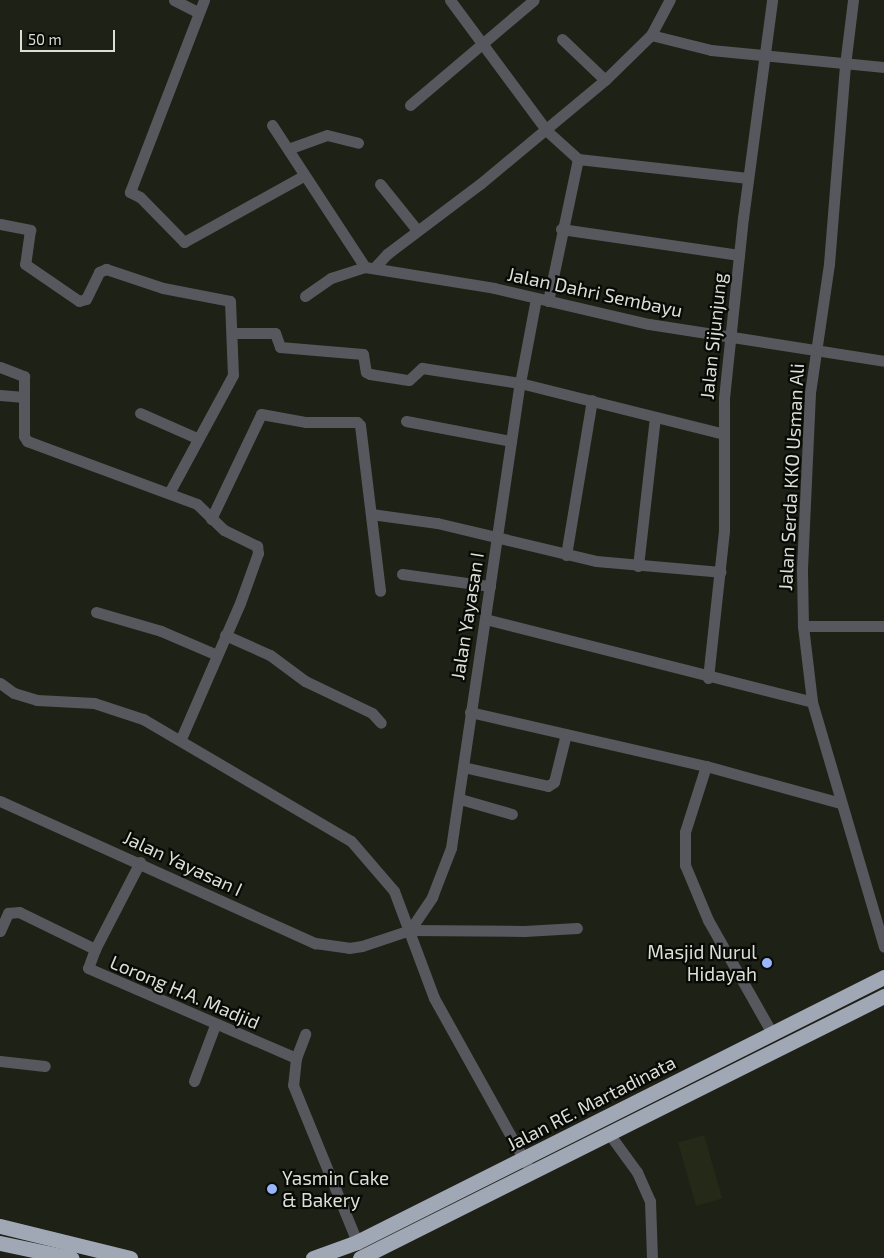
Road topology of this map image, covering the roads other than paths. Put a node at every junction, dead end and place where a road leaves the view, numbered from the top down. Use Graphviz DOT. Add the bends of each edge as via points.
graph roads {
  1 [pos="174,0"];
  2 [pos="204,0"];
  3 [pos="450,0"];
  4 [pos="534,0"];
  5 [pos="670,0"];
  6 [pos="772,0"];
  7 [pos="853,0"];
  8 [pos="198,12"];
  9 [pos="651,35"];
  10 [pos="562,39"];
  11 [pos="484,43"];
  12 [pos="766,57"];
  13 [pos="844,65"];
  14 [pos="884,68"];
  15 [pos="605,80"];
  16 [pos="410,105"];
  17 [pos="272,125"];
  18 [pos="547,131"];
  19 [pos="358,143"];
  20 [pos="288,149"];
  21 [pos="578,159"];
  22 [pos="303,176"];
  23 [pos="748,178"];
  24 [pos="380,184"];
  25 [pos="0,224"];
  26 [pos="561,229"];
  27 [pos="417,230"];
  28 [pos="739,255"];
  29 [pos="369,268"];
  30 [pos="305,296"];
  31 [pos="536,298"];
  32 [pos="548,301"];
  33 [pos="232,333"];
  34 [pos="730,337"];
  35 [pos="815,351"];
  36 [pos="884,361"];
  37 [pos="0,368"];
  38 [pos="520,383"];
  39 [pos="0,395"];
  40 [pos="24,397"];
  41 [pos="592,400"];
  42 [pos="140,414"];
  43 [pos="655,417"];
  44 [pos="406,421"];
  45 [pos="724,434"];
  46 [pos="197,438"];
  47 [pos="512,441"];
  48 [pos="169,493"];
  49 [pos="371,514"];
  50 [pos="211,519"];
  51 [pos="497,537"];
  52 [pos="566,555"];
  53 [pos="638,566"];
  54 [pos="721,572"];
  55 [pos="402,574"];
  56 [pos="490,586"];
  57 [pos="380,591"];
  58 [pos="96,612"];
  59 [pos="485,619"];
  60 [pos="803,626"];
  61 [pos="884,626"];
  62 [pos="225,635"];
  63 [pos="217,655"];
  64 [pos="708,678"];
  65 [pos="0,683"];
  66 [pos="812,702"];
  67 [pos="470,712"];
  68 [pos="381,723"];
  69 [pos="566,734"];
  70 [pos="180,741"];
  71 [pos="706,766"];
  72 [pos="463,767"];
  73 [pos="460,799"];
  74 [pos="0,801"];
  75 [pos="840,803"];
  76 [pos="512,814"];
  77 [pos="140,862"];
  78 [pos="577,928"];
  79 [pos="410,930"];
  80 [pos="0,932"];
  81 [pos="884,947"];
  82 [pos="95,949"];
  83 [pos="884,977"];
  84 [pos="884,996"];
  85 [pos="215,1025"];
  86 [pos="772,1033"];
  87 [pos="305,1034"];
  88 [pos="296,1058"];
  89 [pos="0,1061"];
  90 [pos="45,1066"];
  91 [pos="194,1080"];
  92 [pos="610,1134"];
  93 [pos="524,1160"];
  94 [pos="532,1173"];
  95 [pos="0,1226"];
  96 [pos="357,1242"];
  97 [pos="0,1243"];
  98 [pos="35,1243"];
  99 [pos="70,1258"];
  100 [pos="130,1258"];
  101 [pos="314,1258"];
  102 [pos="360,1258"];
  103 [pos="652,1258"];
  1 -- 8 [label="street"];
  2 -- 8 [label="street"];
  3 -- 11 [label="street"];
  4 -- 11 [label="street"];
  5 -- 9 [label="street"];
  6 -- 12 [label="street, Jalan Sijunjung"];
  7 -- 13 [label="street, Jalan Serda KKO Usman Ali"];
  8 -- 22 [label="street" via="130,188 184,242"];
  9 -- 12 [label="street" via="690,47"];
  9 -- 15 [label="street"];
  10 -- 15 [label="street"];
  11 -- 16 [label="street"];
  11 -- 18 [label="street"];
  12 -- 13 [label="street"];
  12 -- 23 [label="street, Jalan Sijunjung"];
  13 -- 14 [label="street"];
  13 -- 35 [label="street, Jalan Serda KKO Usman Ali" via="832,239"];
  15 -- 18 [label="street"];
  17 -- 20 [label="street"];
  18 -- 21 [label="street"];
  18 -- 27 [label="street"];
  19 -- 20 [label="street" via="327,135"];
  20 -- 22 [label="street"];
  21 -- 23 [label="street"];
  21 -- 26 [label="street"];
  22 -- 29 [label="street"];
  23 -- 28 [label="street, Jalan Sijunjung"];
  24 -- 27 [label="street"];
  25 -- 33 [label="street" via="29,230 25,264 79,301 86,300 99,272 106,269 163,288 229,300"];
  26 -- 28 [label="street"];
  26 -- 32 [label="street"];
  27 -- 29 [label="street"];
  28 -- 34 [label="street, Jalan Sijunjung"];
  29 -- 30 [label="street, Jalan Dahri Sembayu" via="331,278"];
  29 -- 31 [label="street, Jalan Dahri Sembayu"];
  31 -- 32 [label="street, Jalan Dahri Sembayu"];
  31 -- 38 [label="street, Jalan Yayasan I"];
  32 -- 34 [label="street, Jalan Dahri Sembayu" via="649,324"];
  33 -- 38 [label="street" via="275,333 281,347 363,354 366,372 370,374 409,380 422,368"];
  33 -- 46 [label="street" via="233,375"];
  34 -- 35 [label="street, Jalan Dahri Sembayu"];
  34 -- 45 [label="street, Jalan Sijunjung"];
  35 -- 36 [label="street, Jalan Dahri Sembayu"];
  35 -- 60 [label="street, Jalan Serda KKO Usman Ali" via="806,476"];
  37 -- 40 [label="street" via="24,374"];
  38 -- 41 [label="street"];
  38 -- 47 [label="street, Jalan Yayasan I"];
  39 -- 40 [label="street"];
  40 -- 48 [label="street" via="24,436 27,441"];
  41 -- 43 [label="street"];
  41 -- 52 [label="street"];
  42 -- 46 [label="street"];
  43 -- 45 [label="street"];
  43 -- 53 [label="street"];
  44 -- 47 [label="street"];
  45 -- 54 [label="street, Jalan Sijunjung"];
  46 -- 48 [label="street"];
  47 -- 51 [label="street, Jalan Yayasan I"];
  48 -- 50 [label="street" via="201,507"];
  49 -- 50 [label="street" via="359,423 306,422 264,413 258,417"];
  49 -- 51 [label="street" via="399,516"];
  49 -- 57 [label="street"];
  50 -- 62 [label="street" via="224,530 255,543 258,548 240,603"];
  51 -- 52 [label="street"];
  51 -- 56 [label="street, Jalan Yayasan I"];
  52 -- 53 [label="street"];
  53 -- 54 [label="street"];
  54 -- 64 [label="street, Jalan Sijunjung"];
  55 -- 56 [label="street"];
  56 -- 59 [label="street, Jalan Yayasan I"];
  58 -- 63 [label="street" via="161,631"];
  59 -- 64 [label="street"];
  59 -- 67 [label="street, Jalan Yayasan I"];
  60 -- 61 [label="street"];
  60 -- 66 [label="street, Jalan Serda KKO Usman Ali"];
  62 -- 63 [label="street"];
  62 -- 68 [label="street" via="270,655 304,681 370,712"];
  63 -- 70 [label="street"];
  64 -- 66 [label="street"];
  65 -- 70 [label="street" via="14,693 37,700 94,703 116,708 143,719"];
  66 -- 75 [label="street, Jalan Serda KKO Usman Ali"];
  67 -- 69 [label="street"];
  67 -- 72 [label="street, Jalan Yayasan I"];
  69 -- 71 [label="street"];
  69 -- 72 [label="street" via="554,782 548,786"];
  70 -- 79 [label="street" via="351,841 385,878"];
  71 -- 75 [label="street"];
  71 -- 86 [label="street" via="685,832 686,865 708,920"];
  72 -- 73 [label="street, Jalan Yayasan I"];
  73 -- 76 [label="street"];
  73 -- 79 [label="street, Jalan Yayasan I" via="446,862 432,897"];
  74 -- 77 [label="street, Jalan Yayasan I"];
  75 -- 81 [label="street, Jalan Serda KKO Usman Ali"];
  77 -- 79 [label="street, Jalan Yayasan I" via="315,943 349,948"];
  77 -- 82 [label="street, Lorong H.A. Madjid"];
  78 -- 79 [label="street"];
  79 -- 93 [label="street" via="434,998"];
  80 -- 82 [label="street" via="8,913 19,912"];
  82 -- 85 [label="street, Lorong H.A. Madjid" via="89,969"];
  83 -- 86 [label="highway, Jalan RE. Martadinata"];
  84 -- 92 [label="highway"];
  85 -- 88 [label="street, Lorong H.A. Madjid"];
  85 -- 91 [label="street"];
  86 -- 93 [label="highway, Jalan RE. Martadinata"];
  87 -- 88 [label="street"];
  88 -- 96 [label="street" via="293,1085"];
  89 -- 90 [label="street"];
  92 -- 94 [label="highway"];
  92 -- 103 [label="street" via="636,1172 650,1200"];
  93 -- 94 [label="street"];
  93 -- 96 [label="highway, Jalan RE. Martadinata"];
  94 -- 102 [label="highway"];
  95 -- 98 [label="highway"];
  96 -- 101 [label="highway, Jalan RE. Martadinata"];
  97 -- 98 [label="highway"];
  98 -- 99 [label="highway"];
  98 -- 100 [label="highway"];
}
